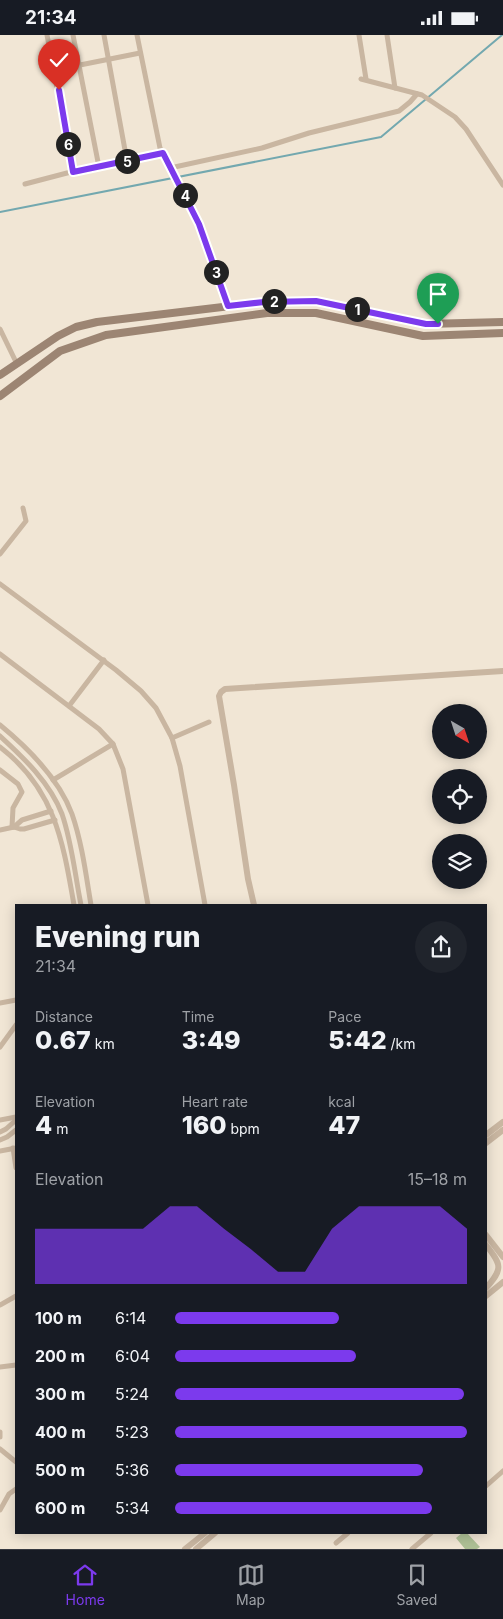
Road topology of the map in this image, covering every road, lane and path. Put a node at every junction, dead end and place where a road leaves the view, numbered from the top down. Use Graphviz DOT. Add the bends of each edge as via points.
graph roads {
  1 [pos="47,35"];
  2 [pos="73,35"];
  3 [pos="104,35"];
  4 [pos="137,35"];
  5 [pos="360,35"];
  6 [pos="387,35"];
  7 [pos="140,53"];
  8 [pos="108,59"];
  9 [pos="80,65"];
  10 [pos="55,70"];
  11 [pos="395,87"];
  12 [pos="420,94"];
  13 [pos="163,153"];
  14 [pos="127,161"];
  15 [pos="99,167"];
  16 [pos="170,168"];
  17 [pos="73,172"];
  18 [pos="25,184"];
  19 [pos="503,185"];
  20 [pos="228,306"];
  21 [pos="353,309"];
  22 [pos="351,320"];
  23 [pos="503,322"];
  24 [pos="0,329"];
  25 [pos="503,333"];
  26 [pos="17,364"];
  27 [pos="0,375"];
  28 [pos="0,396"];
  29 [pos="23,508"];
  30 [pos="0,554"];
  31 [pos="0,584"];
  32 [pos="0,654"];
  33 [pos="104,660"];
  34 [pos="503,671"];
  35 [pos="69,706"];
  36 [pos="210,722"];
  37 [pos="0,725"];
  38 [pos="0,736"];
  39 [pos="172,738"];
  40 [pos="113,744"];
  41 [pos="0,747"];
  42 [pos="0,770"];
  43 [pos="53,780"];
  44 [pos="45,785"];
  45 [pos="39,789"];
  46 [pos="61,813"];
  47 [pos="53,816"];
  48 [pos="13,827"];
  49 [pos="0,830"];
  50 [pos="74,904"];
  51 [pos="81,904"];
  52 [pos="91,904"];
  53 [pos="148,904"];
  54 [pos="205,904"];
  55 [pos="254,904"];
  56 [pos="15,1000"];
  57 [pos="0,1003"];
  58 [pos="15,1026"];
  59 [pos="0,1047"];
  60 [pos="15,1119"];
  61 [pos="0,1120"];
  62 [pos="15,1120"];
  63 [pos="503,1122"];
  64 [pos="503,1130"];
  65 [pos="0,1131"];
  66 [pos="15,1131"];
  67 [pos="487,1134"];
  68 [pos="0,1140"];
  69 [pos="487,1142"];
  70 [pos="15,1148"];
  71 [pos="0,1151"];
  72 [pos="487,1236"];
  73 [pos="487,1246"];
  74 [pos="503,1257"];
  75 [pos="503,1282"];
  76 [pos="487,1287"];
  77 [pos="487,1295"];
  78 [pos="15,1297"];
  79 [pos="0,1305"];
  80 [pos="15,1365"];
  81 [pos="0,1367"];
  82 [pos="0,1432"];
  83 [pos="0,1437"];
  84 [pos="0,1449"];
  85 [pos="15,1461"];
  86 [pos="503,1471"];
  87 [pos="487,1485"];
  88 [pos="15,1490"];
  89 [pos="0,1510"];
  90 [pos="204,1534"];
  91 [pos="214,1534"];
  92 [pos="347,1534"];
  93 [pos="430,1534"];
  94 [pos="336,1543"];
  95 [pos="186,1549"];
  96 [pos="196,1549"];
  97 [pos="412,1549"];
  1 -- 10 [label="street"];
  2 -- 9 [label="street"];
  3 -- 8 [label="street"];
  4 -- 7 [label="street"];
  5 -- 11 [label="street" via="363,79"];
  6 -- 11 [label="street"];
  7 -- 8 [label="street"];
  7 -- 13 [label="street"];
  8 -- 9 [label="street"];
  8 -- 14 [label="street"];
  9 -- 10 [label="street"];
  9 -- 15 [label="street"];
  10 -- 17 [label="street"];
  11 -- 12 [label="street"];
  12 -- 16 [label="street" via="399,111 262,148"];
  12 -- 19 [label="street" via="455,117 466,129"];
  13 -- 14 [label="street"];
  13 -- 16 [label="street"];
  14 -- 15 [label="street"];
  15 -- 17 [label="street"];
  16 -- 20 [label="street" via="199,224"];
  17 -- 18 [label="street"];
  20 -- 21 [label="main road" via="316,301"];
  20 -- 26 [label="main road" via="76,327 58,335"];
  21 -- 22 [label="main road"];
  21 -- 23 [label="main road" via="426,324"];
  22 -- 25 [label="main road" via="424,336"];
  22 -- 28 [label="main road" via="316,313 267,313 106,335 60,351"];
  24 -- 26 [label="street"];
  26 -- 27 [label="main road"];
  29 -- 30 [label="street" via="26,521"];
  31 -- 33 [label="street"];
  32 -- 35 [label="street"];
  33 -- 35 [label="street"];
  33 -- 39 [label="street" via="149,699"];
  34 -- 55 [label="street" via="225,689 221,692 219,697"];
  35 -- 40 [label="street"];
  36 -- 39 [label="street"];
  37 -- 43 [label="street" via="16,737"];
  38 -- 44 [label="street" via="22,756"];
  39 -- 54 [label="street"];
  40 -- 43 [label="street"];
  40 -- 53 [label="street" via="123,769"];
  41 -- 45 [label="street"];
  42 -- 48 [label="street" via="18,784 22,792 13,808"];
  43 -- 44 [label="street"];
  43 -- 52 [label="street" via="72,813"];
  44 -- 45 [label="street"];
  44 -- 46 [label="street"];
  45 -- 47 [label="street"];
  46 -- 47 [label="street"];
  46 -- 51 [label="street"];
  47 -- 48 [label="street" via="22,820"];
  47 -- 48 [label="street" via="24,829"];
  47 -- 50 [label="street" via="65,854"];
  48 -- 49 [label="street"];
  56 -- 57 [label="street"];
  58 -- 59 [label="street"];
  60 -- 61 [label="street"];
  62 -- 65 [label="street"];
  63 -- 67 [label="street"];
  64 -- 69 [label="street"];
  66 -- 68 [label="street"];
  70 -- 71 [label="street"];
  72 -- 74 [label="street"];
  73 -- 76 [label="street" via="502,1268"];
  75 -- 77 [label="street"];
  78 -- 79 [label="street"];
  80 -- 81 [label="street"];
  82 -- 83 [label="street"];
  84 -- 85 [label="street"];
  86 -- 87 [label="street"];
  88 -- 89 [label="street"];
  90 -- 95 [label="street"];
  91 -- 96 [label="street"];
  92 -- 94 [label="street"];
  93 -- 97 [label="street"];
}
